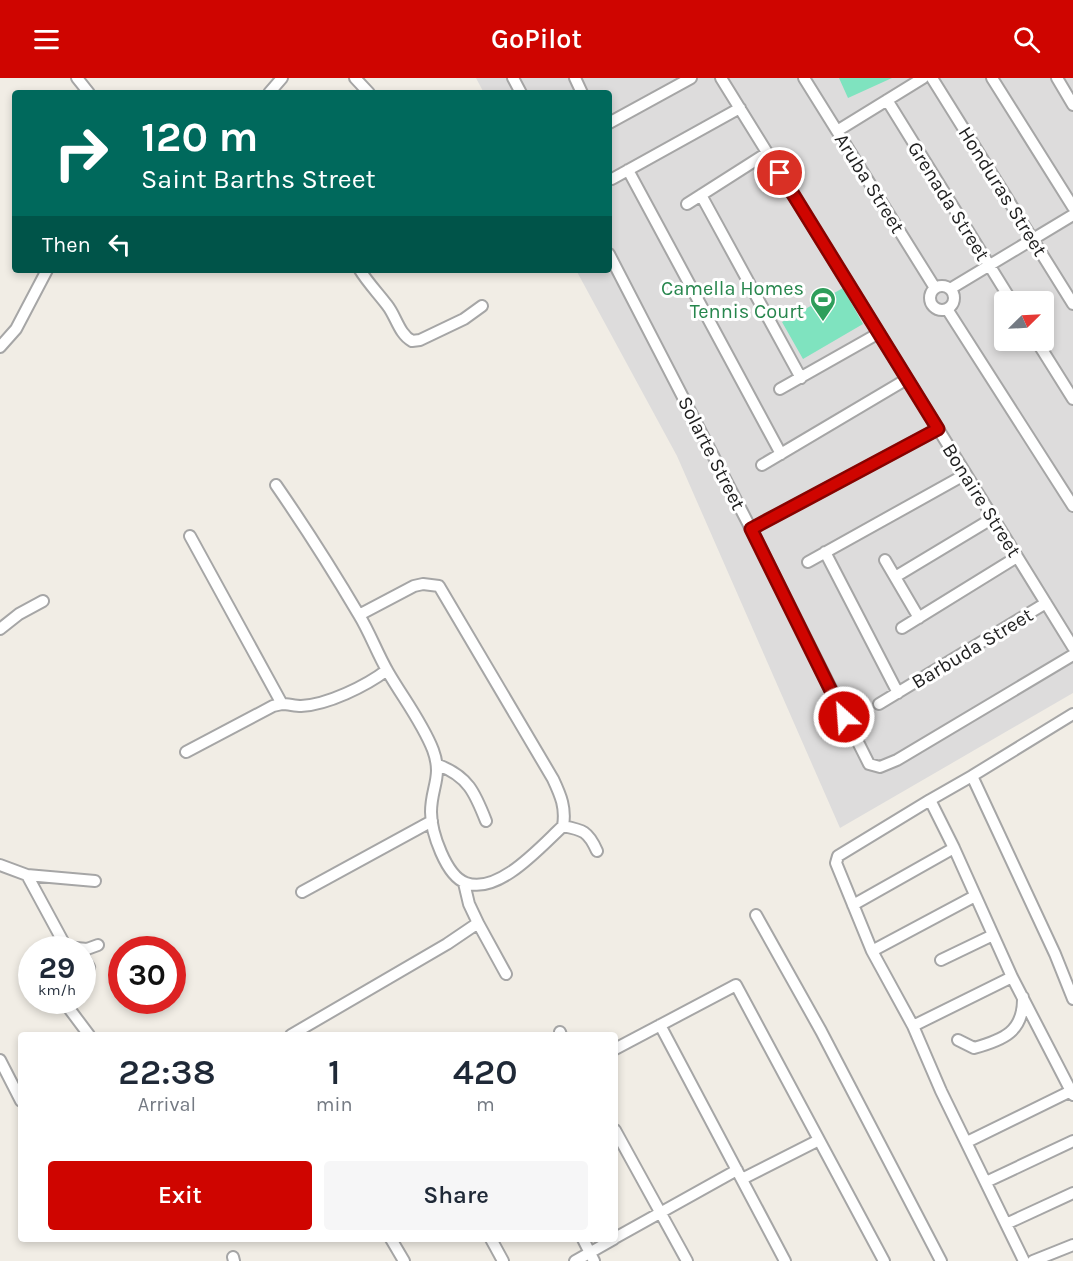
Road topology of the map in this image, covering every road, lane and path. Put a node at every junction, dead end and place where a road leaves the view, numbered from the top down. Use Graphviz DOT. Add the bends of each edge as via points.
graph roads {
  1 [pos="76,78"];
  2 [pos="355,78"];
  3 [pos="691,78"];
  4 [pos="721,78"];
  5 [pos="804,78"];
  6 [pos="922,78"];
  7 [pos="932,78"];
  8 [pos="992,78"];
  9 [pos="1057,78"];
  10 [pos="86,90"];
  11 [pos="366,90"];
  12 [pos="887,100"];
  13 [pos="1073,105"];
  14 [pos="740,108"];
  15 [pos="612,121"];
  16 [pos="837,131"];
  17 [pos="767,153"];
  18 [pos="628,170"];
  19 [pos="612,179"];
  20 [pos="701,195"];
  21 [pos="687,204"];
  22 [pos="1073,207"];
  23 [pos="1073,215"];
  24 [pos="1033,239"];
  25 [pos="612,260"];
  26 [pos="989,265"];
  27 [pos="45,273"];
  28 [pos="362,273"];
  29 [pos="935,288"];
  30 [pos="950,290"];
  31 [pos="1005,291"];
  32 [pos="1073,304"];
  33 [pos="482,306"];
  34 [pos="947,309"];
  35 [pos="879,333"];
  36 [pos="0,347"];
  37 [pos="1043,351"];
  38 [pos="801,378"];
  39 [pos="907,379"];
  40 [pos="780,389"];
  41 [pos="1073,399"];
  42 [pos="938,429"];
  43 [pos="781,454"];
  44 [pos="762,465"];
  45 [pos="966,474"];
  46 [pos="276,485"];
  47 [pos="1073,506"];
  48 [pos="993,518"];
  49 [pos="751,529"];
  50 [pos="190,536"];
  51 [pos="825,552"];
  52 [pos="1017,557"];
  53 [pos="885,560"];
  54 [pos="808,562"];
  55 [pos="895,577"];
  56 [pos="43,601"];
  57 [pos="1046,603"];
  58 [pos="360,615"];
  59 [pos="919,618"];
  60 [pos="902,628"];
  61 [pos="0,630"];
  62 [pos="1073,647"];
  63 [pos="1073,655"];
  64 [pos="387,670"];
  65 [pos="898,693"];
  66 [pos="282,704"];
  67 [pos="879,705"];
  68 [pos="1073,714"];
  69 [pos="186,752"];
  70 [pos="438,765"];
  71 [pos="972,777"];
  72 [pos="930,800"];
  73 [pos="432,821"];
  74 [pos="486,821"];
  75 [pos="563,826"];
  76 [pos="954,848"];
  77 [pos="597,851"];
  78 [pos="0,865"];
  79 [pos="27,875"];
  80 [pos="94,881"];
  81 [pos="464,883"];
  82 [pos="302,892"];
  83 [pos="975,896"];
  84 [pos="853,905"];
  85 [pos="756,915"];
  86 [pos="478,923"];
  87 [pos="993,935"];
  88 [pos="62,936"];
  89 [pos="872,951"];
  90 [pos="941,960"];
  91 [pos="506,974"];
  92 [pos="1012,976"];
  93 [pos="1023,997"];
  94 [pos="1073,999"];
  95 [pos="73,1014"];
  96 [pos="660,1025"];
  97 [pos="913,1026"];
  98 [pos="87,1032"];
  99 [pos="296,1032"];
  100 [pos="958,1040"];
  101 [pos="618,1047"];
  102 [pos="0,1060"];
  103 [pos="1072,1093"];
  104 [pos="18,1095"];
  105 [pos="618,1135"];
  106 [pos="819,1140"];
  107 [pos="967,1142"];
  108 [pos="1073,1142"];
  109 [pos="739,1174"];
  110 [pos="986,1182"];
  111 [pos="1073,1193"];
  112 [pos="661,1212"];
  113 [pos="1006,1224"];
  114 [pos="618,1237"];
  115 [pos="393,1242"];
  116 [pos="493,1242"];
  117 [pos="584,1242"];
  118 [pos="610,1242"];
  119 [pos="1073,1245"];
  120 [pos="592,1257"];
  121 [pos="404,1261"];
  122 [pos="503,1261"];
  123 [pos="575,1261"];
  124 [pos="687,1261"];
  125 [pos="785,1261"];
  126 [pos="884,1261"];
  127 [pos="941,1261"];
  128 [pos="1024,1261"];
  129 [pos="1034,1261"];
  1 -- 10 [label="street"];
  2 -- 11 [label="street"];
  3 -- 15 [label="street"];
  4 -- 14 [label="street, Bonaire Street"];
  5 -- 16 [label="street, Aruba Street"];
  6 -- 12 [label="street"];
  7 -- 24 [label="street, Honduras Street"];
  8 -- 22 [label="street"];
  9 -- 13 [label="street"];
  12 -- 16 [label="street"];
  12 -- 26 [label="street, Grenada Street"];
  14 -- 17 [label="street, Bonaire Street"];
  14 -- 18 [label="street"];
  16 -- 29 [label="street, Aruba Street"];
  17 -- 20 [label="street"];
  17 -- 35 [label="street, Bonaire Street"];
  18 -- 19 [label="street"];
  18 -- 43 [label="street"];
  20 -- 21 [label="street"];
  20 -- 38 [label="street"];
  23 -- 24 [label="street"];
  24 -- 26 [label="street"];
  24 -- 32 [label="street, Honduras Street"];
  25 -- 49 [label="street, Solarte Street"];
  26 -- 30 [label="street"];
  26 -- 31 [label="street, Grenada Street"];
  27 -- 36 [label="street" via="16,329"];
  28 -- 33 [label="street" via="412,341 464,319"];
  29 -- 30 [label="street" via="943,286"];
  29 -- 34 [label="street" via="930,296 932,304 939,310"];
  30 -- 34 [label="street" via="953,301"];
  34 -- 47 [label="street"];
  35 -- 38 [label="street"];
  35 -- 39 [label="street, Bonaire Street"];
  37 -- 41 [label="street"];
  38 -- 40 [label="street"];
  39 -- 42 [label="street, Bonaire Street"];
  39 -- 43 [label="street"];
  42 -- 45 [label="street, Bonaire Street"];
  42 -- 49 [label="street"];
  43 -- 44 [label="street"];
  45 -- 48 [label="street, Bonaire Street"];
  45 -- 51 [label="street"];
  46 -- 58 [label="street"];
  48 -- 52 [label="street, Bonaire Street"];
  48 -- 55 [label="street"];
  49 -- 63 [label="street, Solarte Street" via="865,759 874,766 897,760"];
  50 -- 66 [label="street"];
  51 -- 54 [label="street"];
  51 -- 65 [label="street, Barbuda Street"];
  52 -- 57 [label="street, Bonaire Street"];
  52 -- 59 [label="street"];
  53 -- 55 [label="street"];
  55 -- 59 [label="street"];
  56 -- 61 [label="street"];
  57 -- 62 [label="street, Bonaire Street"];
  57 -- 65 [label="street, Barbuda Street"];
  58 -- 64 [label="street"];
  58 -- 75 [label="street" via="414,586 439,586 553,779 565,812"];
  59 -- 60 [label="street"];
  64 -- 66 [label="street" via="340,695 301,706"];
  64 -- 70 [label="street" via="418,720"];
  65 -- 67 [label="street, Barbuda Street"];
  66 -- 69 [label="street"];
  68 -- 71 [label="street"];
  70 -- 73 [label="street"];
  70 -- 74 [label="street" via="463,777"];
  71 -- 72 [label="street"];
  71 -- 94 [label="street"];
  72 -- 76 [label="street"];
  72 -- 84 [label="street" via="836,859"];
  73 -- 81 [label="street" via="447,866"];
  73 -- 82 [label="street"];
  75 -- 77 [label="street" via="582,830 591,837"];
  75 -- 81 [label="street" via="506,876 492,883"];
  76 -- 83 [label="street"];
  76 -- 84 [label="street"];
  78 -- 79 [label="street"];
  79 -- 80 [label="street"];
  79 -- 88 [label="street"];
  81 -- 86 [label="street"];
  83 -- 87 [label="street"];
  83 -- 89 [label="street"];
  84 -- 89 [label="street"];
  85 -- 127 [label="street"];
  86 -- 91 [label="street"];
  86 -- 99 [label="street"];
  87 -- 90 [label="street"];
  87 -- 92 [label="street"];
  89 -- 97 [label="street"];
  92 -- 93 [label="street"];
  92 -- 97 [label="street"];
  93 -- 100 [label="street" via="1016,1027 998,1041 974,1048"];
  93 -- 103 [label="street"];
  95 -- 98 [label="street"];
  96 -- 101 [label="street"];
  96 -- 106 [label="street" via="736,986"];
  96 -- 109 [label="street"];
  97 -- 107 [label="street"];
  102 -- 104 [label="street"];
  103 -- 107 [label="street"];
  105 -- 112 [label="street"];
  106 -- 109 [label="street"];
  106 -- 126 [label="street"];
  107 -- 110 [label="street"];
  108 -- 110 [label="street"];
  109 -- 112 [label="street"];
  109 -- 125 [label="street"];
  110 -- 113 [label="street"];
  111 -- 113 [label="street"];
  112 -- 114 [label="street"];
  112 -- 124 [label="street"];
  113 -- 128 [label="street"];
  115 -- 121 [label="street"];
  116 -- 122 [label="street"];
  117 -- 120 [label="street"];
  118 -- 120 [label="street"];
  119 -- 129 [label="street"];
  120 -- 123 [label="street"];
}
